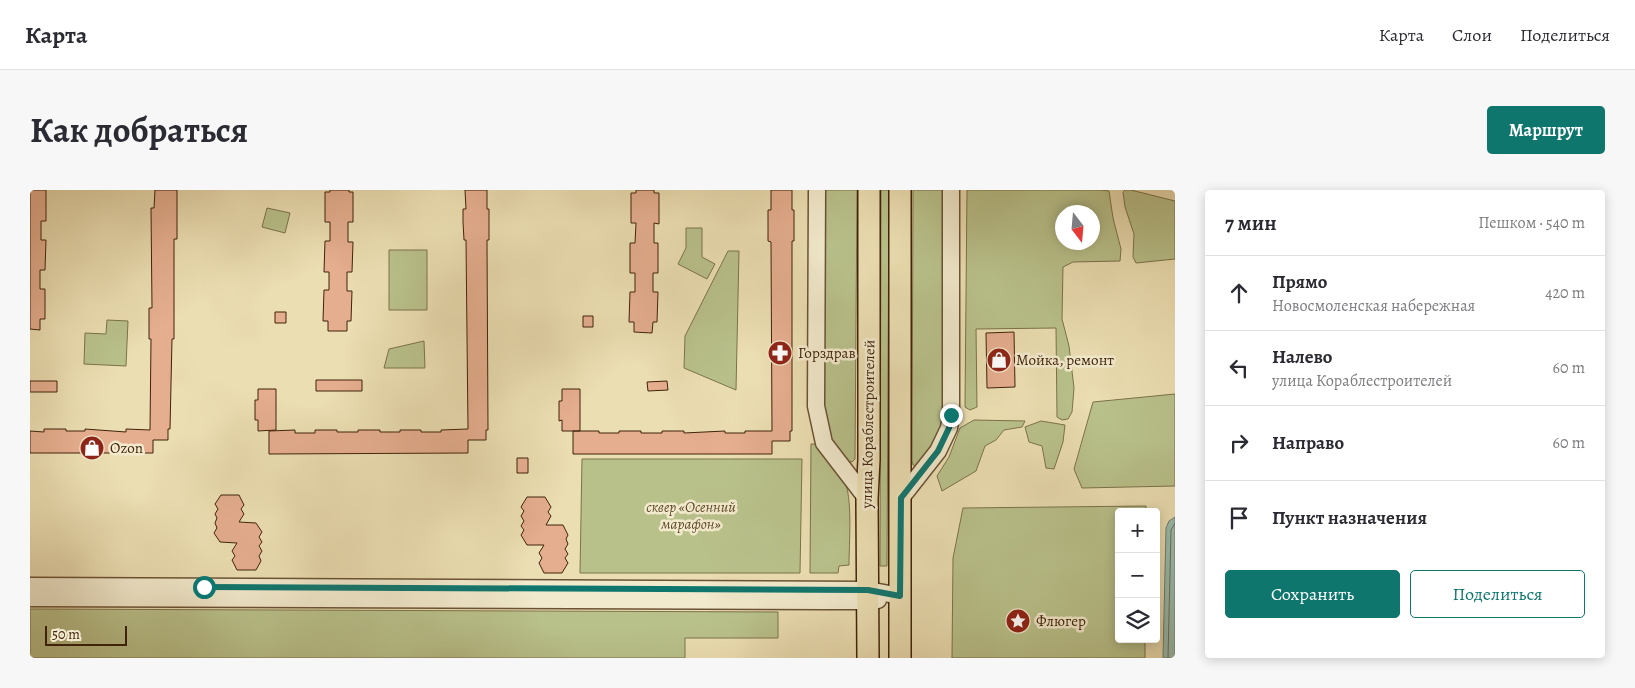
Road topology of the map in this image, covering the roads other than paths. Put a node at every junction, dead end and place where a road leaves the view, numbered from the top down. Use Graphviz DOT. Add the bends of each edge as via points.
graph roads {
  1 [pos="817,190"];
  2 [pos="869,190"];
  3 [pos="900,190"];
  4 [pos="951,190"];
  5 [pos="901,498"];
  6 [pos="867,499"];
  7 [pos="30,586"];
  8 [pos="868,596"];
  9 [pos="900,596"];
  10 [pos="30,598"];
  11 [pos="868,658"];
  12 [pos="900,658"];
  1 -- 6 [label="street" via="816,406 824,443"];
  2 -- 6 [label="main road, улица Кораблестроителей"];
  3 -- 5 [label="main road, улица Кораблестроителей"];
  4 -- 5 [label="street" via="949,428 938,451"];
  5 -- 9 [label="main road, улица Кораблестроителей"];
  6 -- 8 [label="main road, улица Кораблестроителей"];
  7 -- 8 [label="street"];
  8 -- 9 [label="street"];
  8 -- 10 [label="street"];
  8 -- 11 [label="main road, улица Кораблестроителей"];
  9 -- 12 [label="main road, улица Кораблестроителей"];
}
